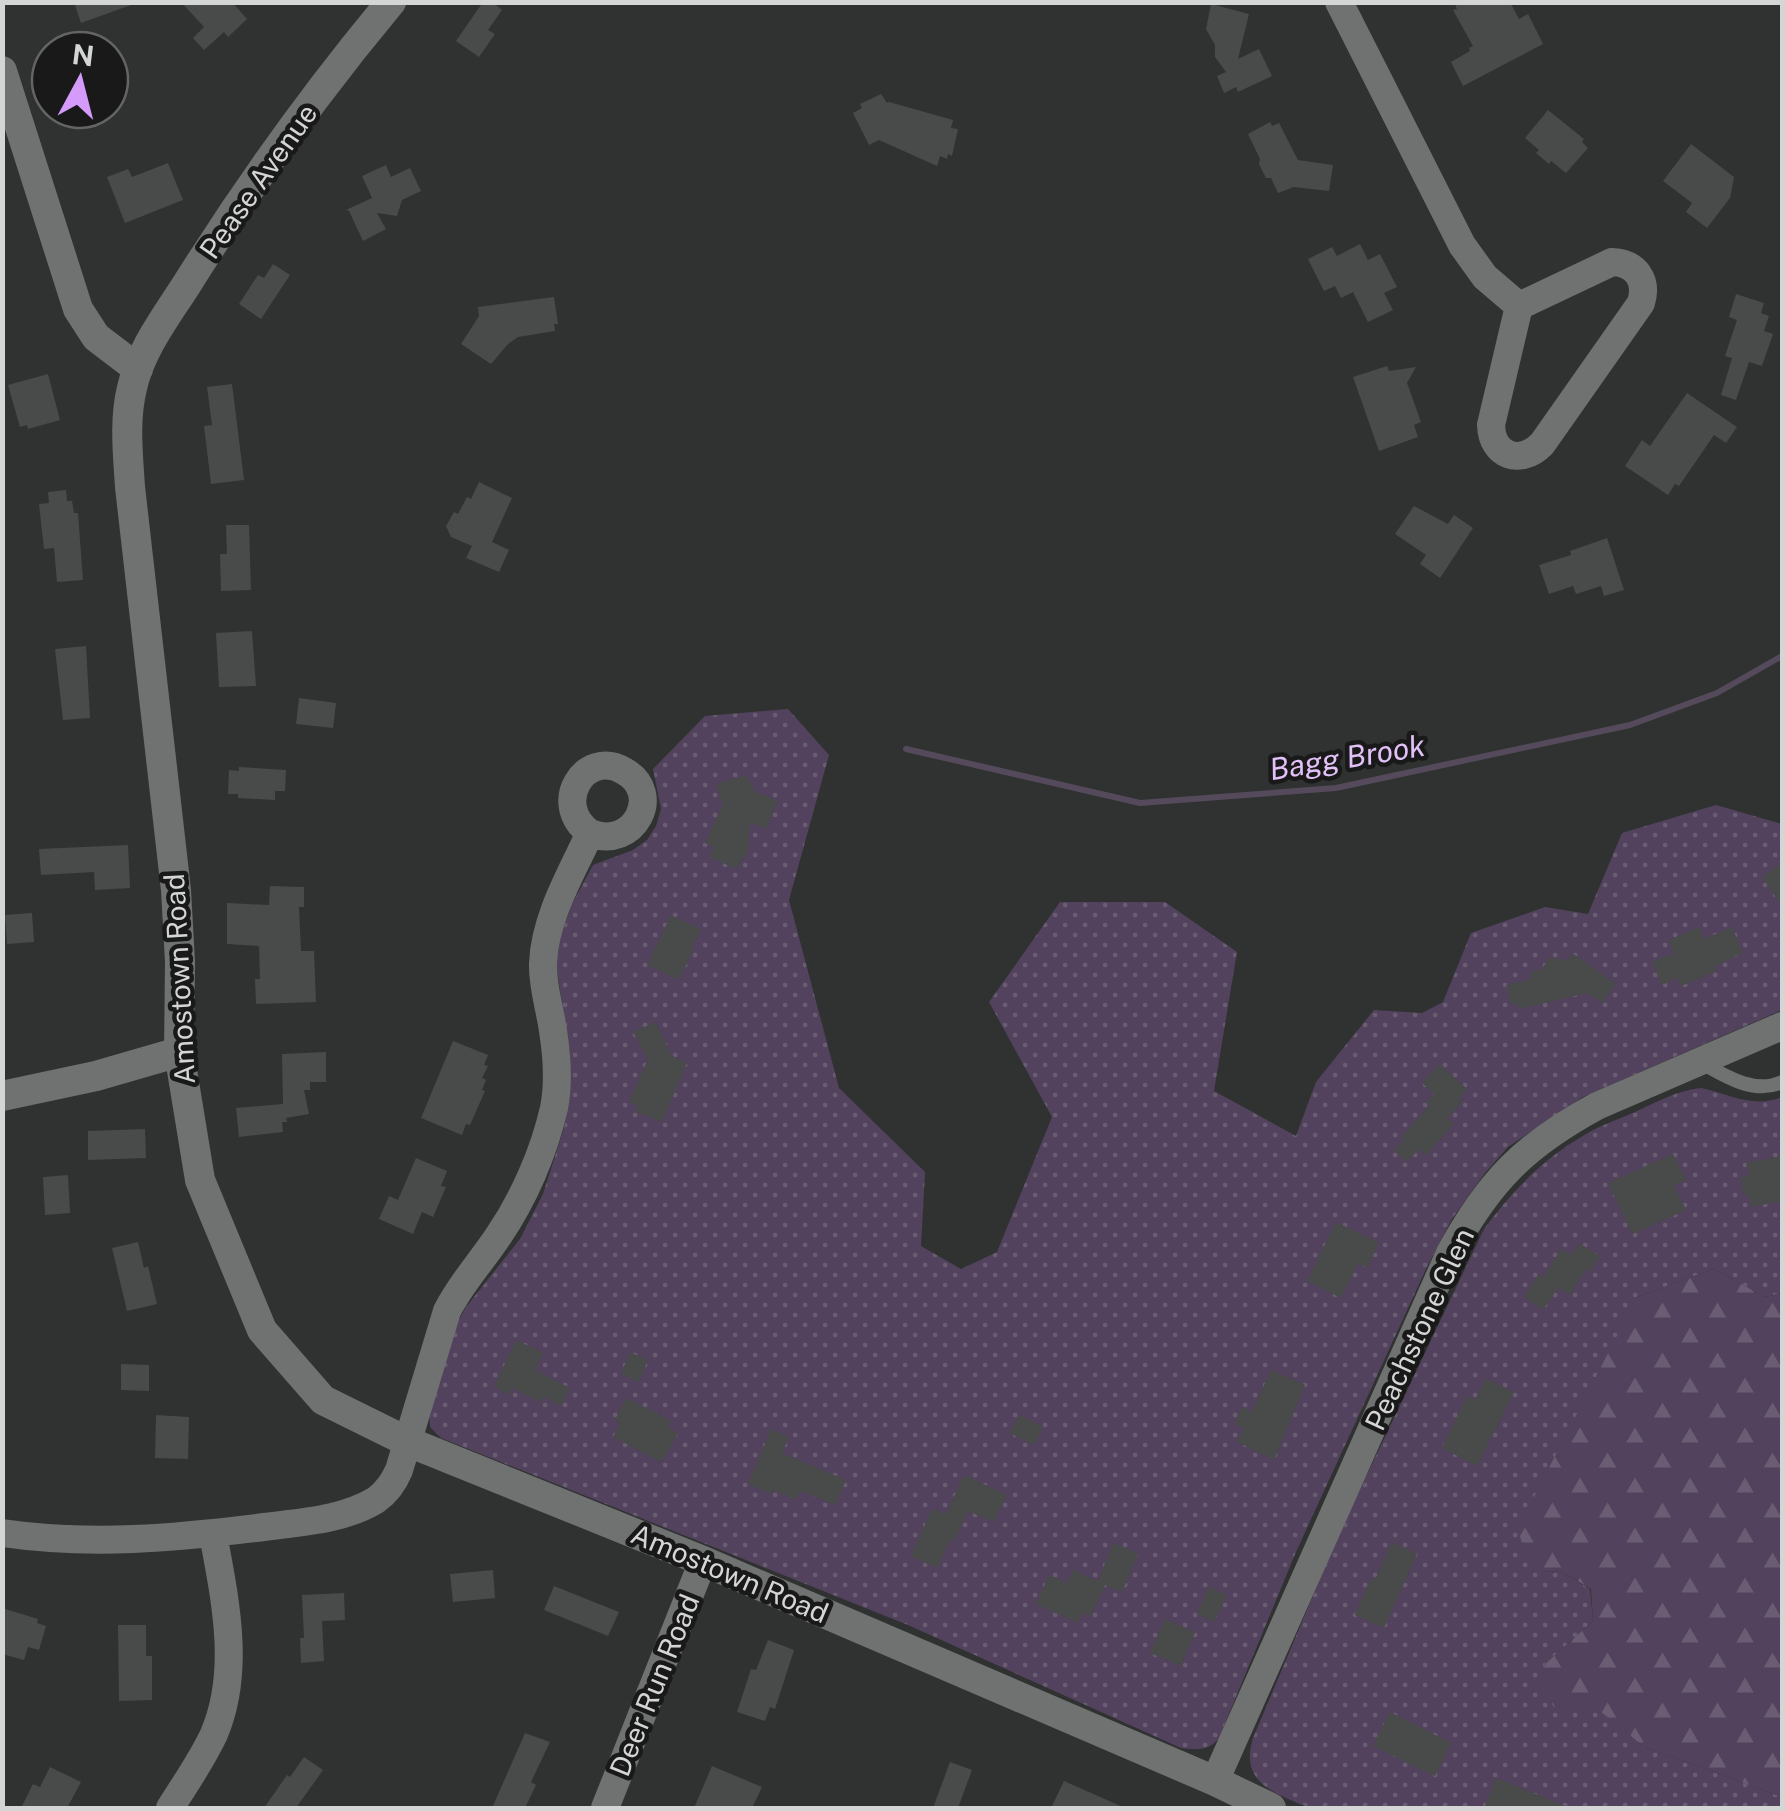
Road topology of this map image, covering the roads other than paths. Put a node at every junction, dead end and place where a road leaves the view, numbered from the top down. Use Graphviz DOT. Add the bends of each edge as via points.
graph roads {
  1 [pos="391,2"];
  2 [pos="1339,2"];
  3 [pos="2,71"];
  4 [pos="1519,306"];
  5 [pos="138,369"];
  6 [pos="590,833"];
  7 [pos="1782,1026"];
  8 [pos="179,1052"];
  9 [pos="1700,1062"];
  10 [pos="1782,1082"];
  11 [pos="2,1096"];
  12 [pos="406,1441"];
  13 [pos="2,1532"];
  14 [pos="213,1534"];
  15 [pos="703,1561"];
  16 [pos="1214,1781"];
  17 [pos="170,1808"];
  18 [pos="605,1808"];
  19 [pos="1271,1808"];
  1 -- 5 [label="street, Pease Avenue" via="239,204"];
  2 -- 4 [label="street" via="1462,245 1485,277"];
  3 -- 5 [label="street" via="78,309 96,336"];
  4 -- 4 [label="street" via="1491,429 1501,449 1518,456 1542,444 1641,303 1643,284 1634,268 1612,262"];
  5 -- 8 [label="street, Amostown Road" via="129,406 130,487 176,890"];
  6 -- 12 [label="street" via="546,941 544,988 556,1065 549,1128 504,1229 446,1311"];
  7 -- 9 [label="street, Peachstone Glen"];
  8 -- 11 [label="street"];
  8 -- 12 [label="street, Amostown Road" via="200,1180 262,1330 323,1400"];
  9 -- 10 [label="lane" via="1750,1086"];
  9 -- 16 [label="street, Peachstone Glen" via="1545,1136 1482,1201 1450,1253"];
  12 -- 14 [label="street" via="395,1479 366,1505 333,1517"];
  12 -- 15 [label="street, Amostown Road"];
  13 -- 14 [label="street" via="119,1541"];
  14 -- 17 [label="street" via="228,1628 225,1696 216,1730"];
  15 -- 16 [label="street, Amostown Road"];
  15 -- 18 [label="street, Deer Run Road"];
  16 -- 19 [label="street, Amostown Road"];
}
